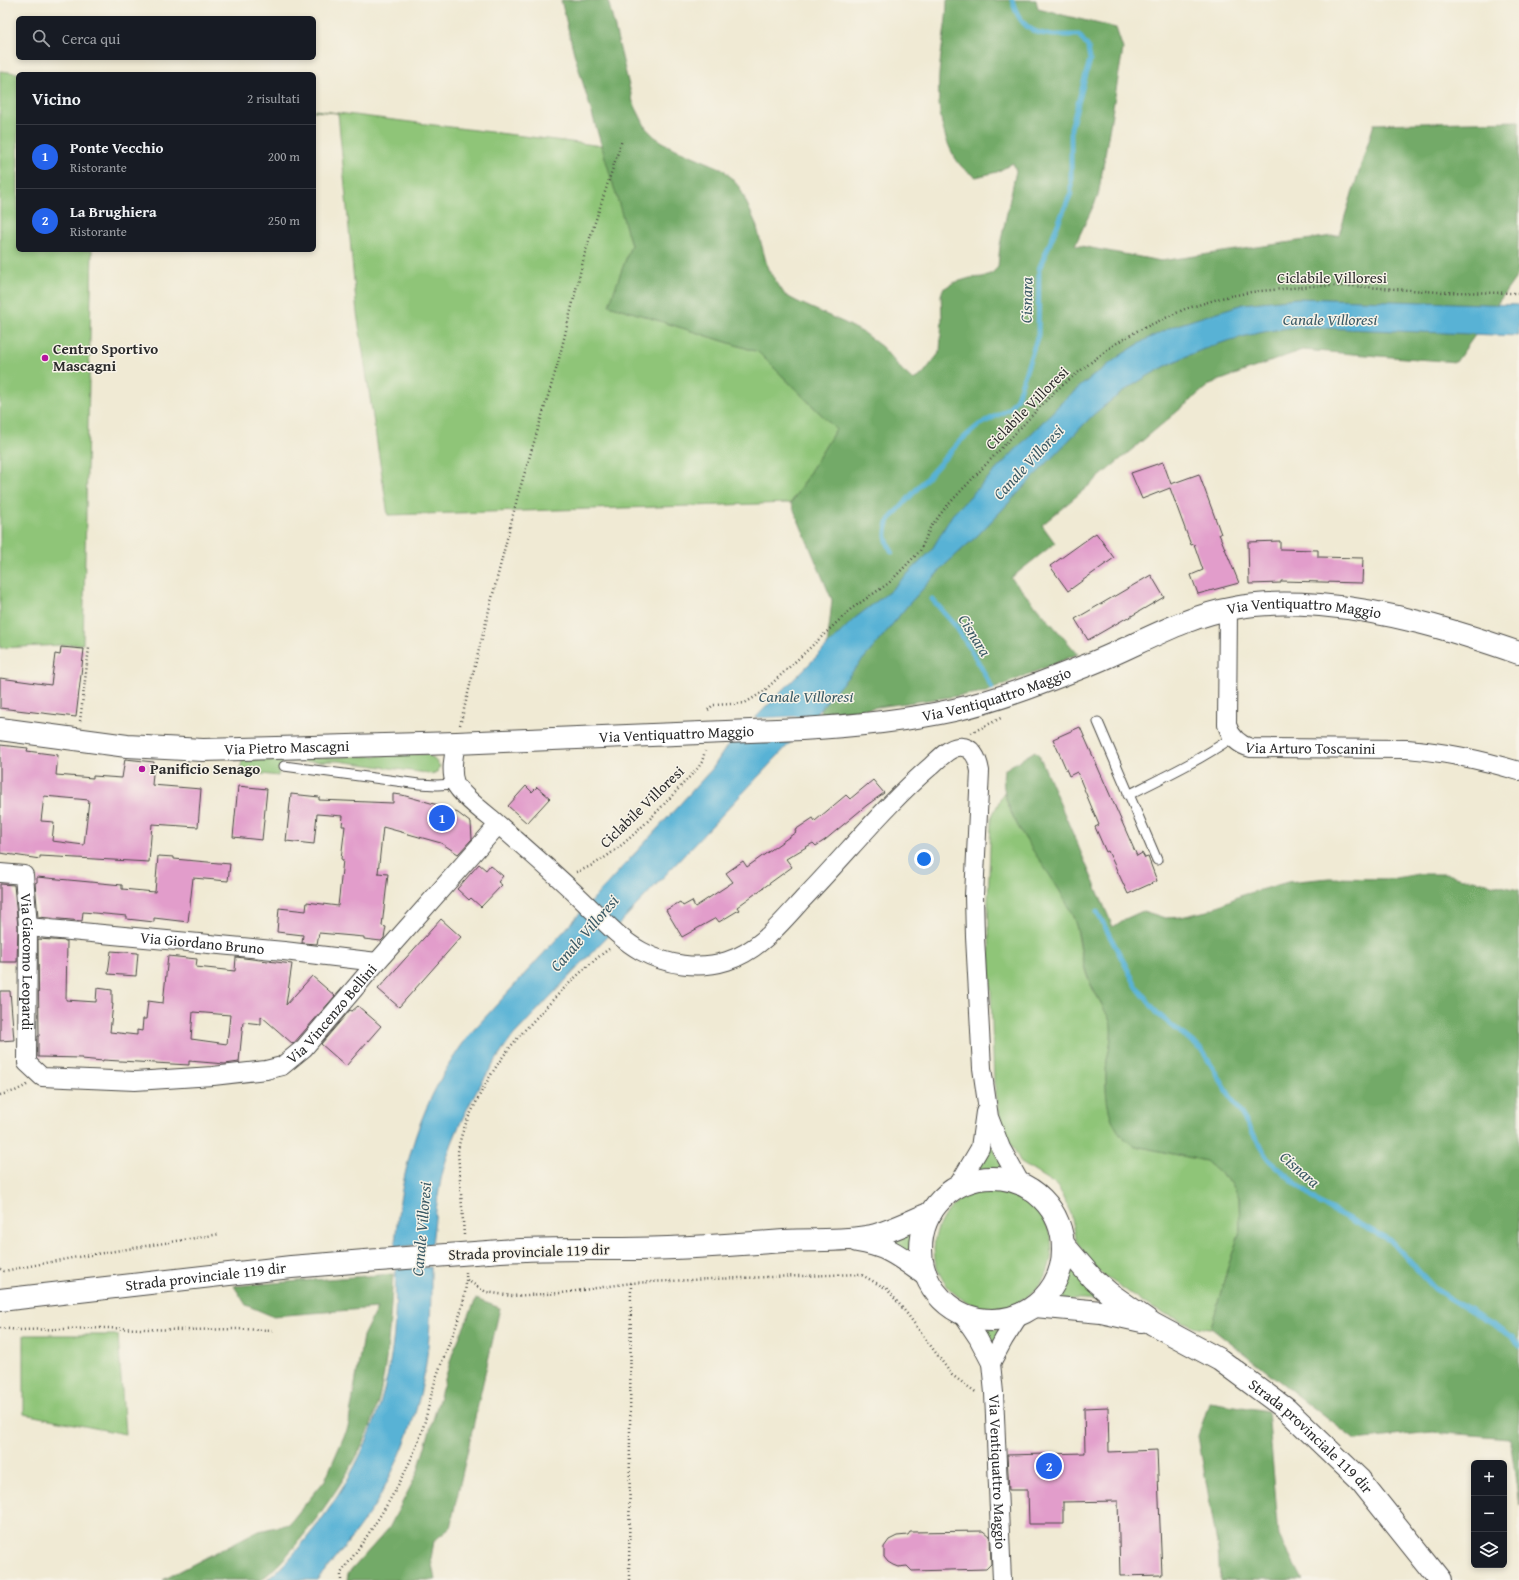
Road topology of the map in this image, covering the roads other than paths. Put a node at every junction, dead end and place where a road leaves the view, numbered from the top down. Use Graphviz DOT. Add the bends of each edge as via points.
graph roads {
  1 [pos="1228,609"];
  2 [pos="1519,653"];
  3 [pos="1098,722"];
  4 [pos="0,729"];
  5 [pos="1233,737"];
  6 [pos="456,743"];
  7 [pos="284,766"];
  8 [pos="1519,771"];
  9 [pos="455,784"];
  10 [pos="1128,795"];
  11 [pos="498,825"];
  12 [pos="1158,860"];
  13 [pos="0,874"];
  14 [pos="28,927"];
  15 [pos="377,962"];
  16 [pos="38,1074"];
  17 [pos="985,1102"];
  18 [pos="1021,1184"];
  19 [pos="957,1187"];
  20 [pos="931,1213"];
  21 [pos="844,1239"];
  22 [pos="1063,1244"];
  23 [pos="926,1275"];
  24 [pos="0,1300"];
  25 [pos="1028,1310"];
  26 [pos="962,1314"];
  27 [pos="1153,1324"];
  28 [pos="991,1363"];
  29 [pos="1002,1580"];
  30 [pos="1440,1580"];
  1 -- 2 [label="street, Via Ventiquattro Maggio" via="1300,604 1355,608 1435,626"];
  1 -- 5 [label="street, Via Arturo Toscanini" via="1228,725"];
  1 -- 6 [label="street, Via Ventiquattro Maggio" via="1191,620 1088,665 987,701 955,710 892,721 802,729"];
  3 -- 10 [label="lane"];
  4 -- 6 [label="street, Via Pietro Mascagni" via="127,746 203,750"];
  5 -- 8 [label="street, Via Arturo Toscanini" via="1251,748 1430,750"];
  5 -- 10 [label="lane" via="1194,762"];
  6 -- 9 [label="street" via="453,765"];
  7 -- 9 [label="lane" via="419,784"];
  9 -- 11 [label="street"];
  10 -- 12 [label="lane"];
  11 -- 15 [label="street, Via Vincenzo Bellini"];
  11 -- 17 [label="street" via="640,951 676,964 712,965 744,954 759,945 916,779 951,749 960,747 970,750 976,756 980,771 974,937"];
  13 -- 14 [label="street, Via Giacomo Leopardi" via="24,875"];
  14 -- 15 [label="street, Via Giordano Bruno"];
  14 -- 16 [label="street, Via Giacomo Leopardi" via="27,1063"];
  15 -- 16 [label="street, Via Vincenzo Bellini" via="304,1048 282,1066 213,1076 135,1081"];
  17 -- 18 [label="street" via="994,1131"];
  17 -- 19 [label="street" via="980,1148"];
  18 -- 19 [label="street" via="995,1178 969,1182"];
  18 -- 22 [label="street" via="1050,1208 1061,1231"];
  19 -- 20 [label="street" via="947,1194"];
  20 -- 21 [label="street, Strada provinciale 119 dir" via="887,1231"];
  20 -- 23 [label="street" via="925,1224 921,1250"];
  21 -- 23 [label="street, Strada provinciale 119 dir" via="869,1243 894,1252"];
  21 -- 24 [label="street, Strada provinciale 119 dir, bridge" via="706,1247 488,1252 283,1267"];
  22 -- 25 [label="street" via="1061,1265 1054,1285"];
  22 -- 27 [label="street, Strada provinciale 119 dir" via="1093,1279"];
  23 -- 26 [label="street" via="940,1298"];
  25 -- 26 [label="street" via="1009,1318 985,1320"];
  25 -- 27 [label="street, Strada provinciale 119 dir" via="1101,1312"];
  25 -- 28 [label="street" via="1004,1339"];
  26 -- 28 [label="street, Via Ventiquattro Maggio"];
  27 -- 30 [label="street, Strada provinciale 119 dir" via="1220,1360 1286,1409 1360,1480"];
  28 -- 29 [label="street, Via Ventiquattro Maggio"];
}
